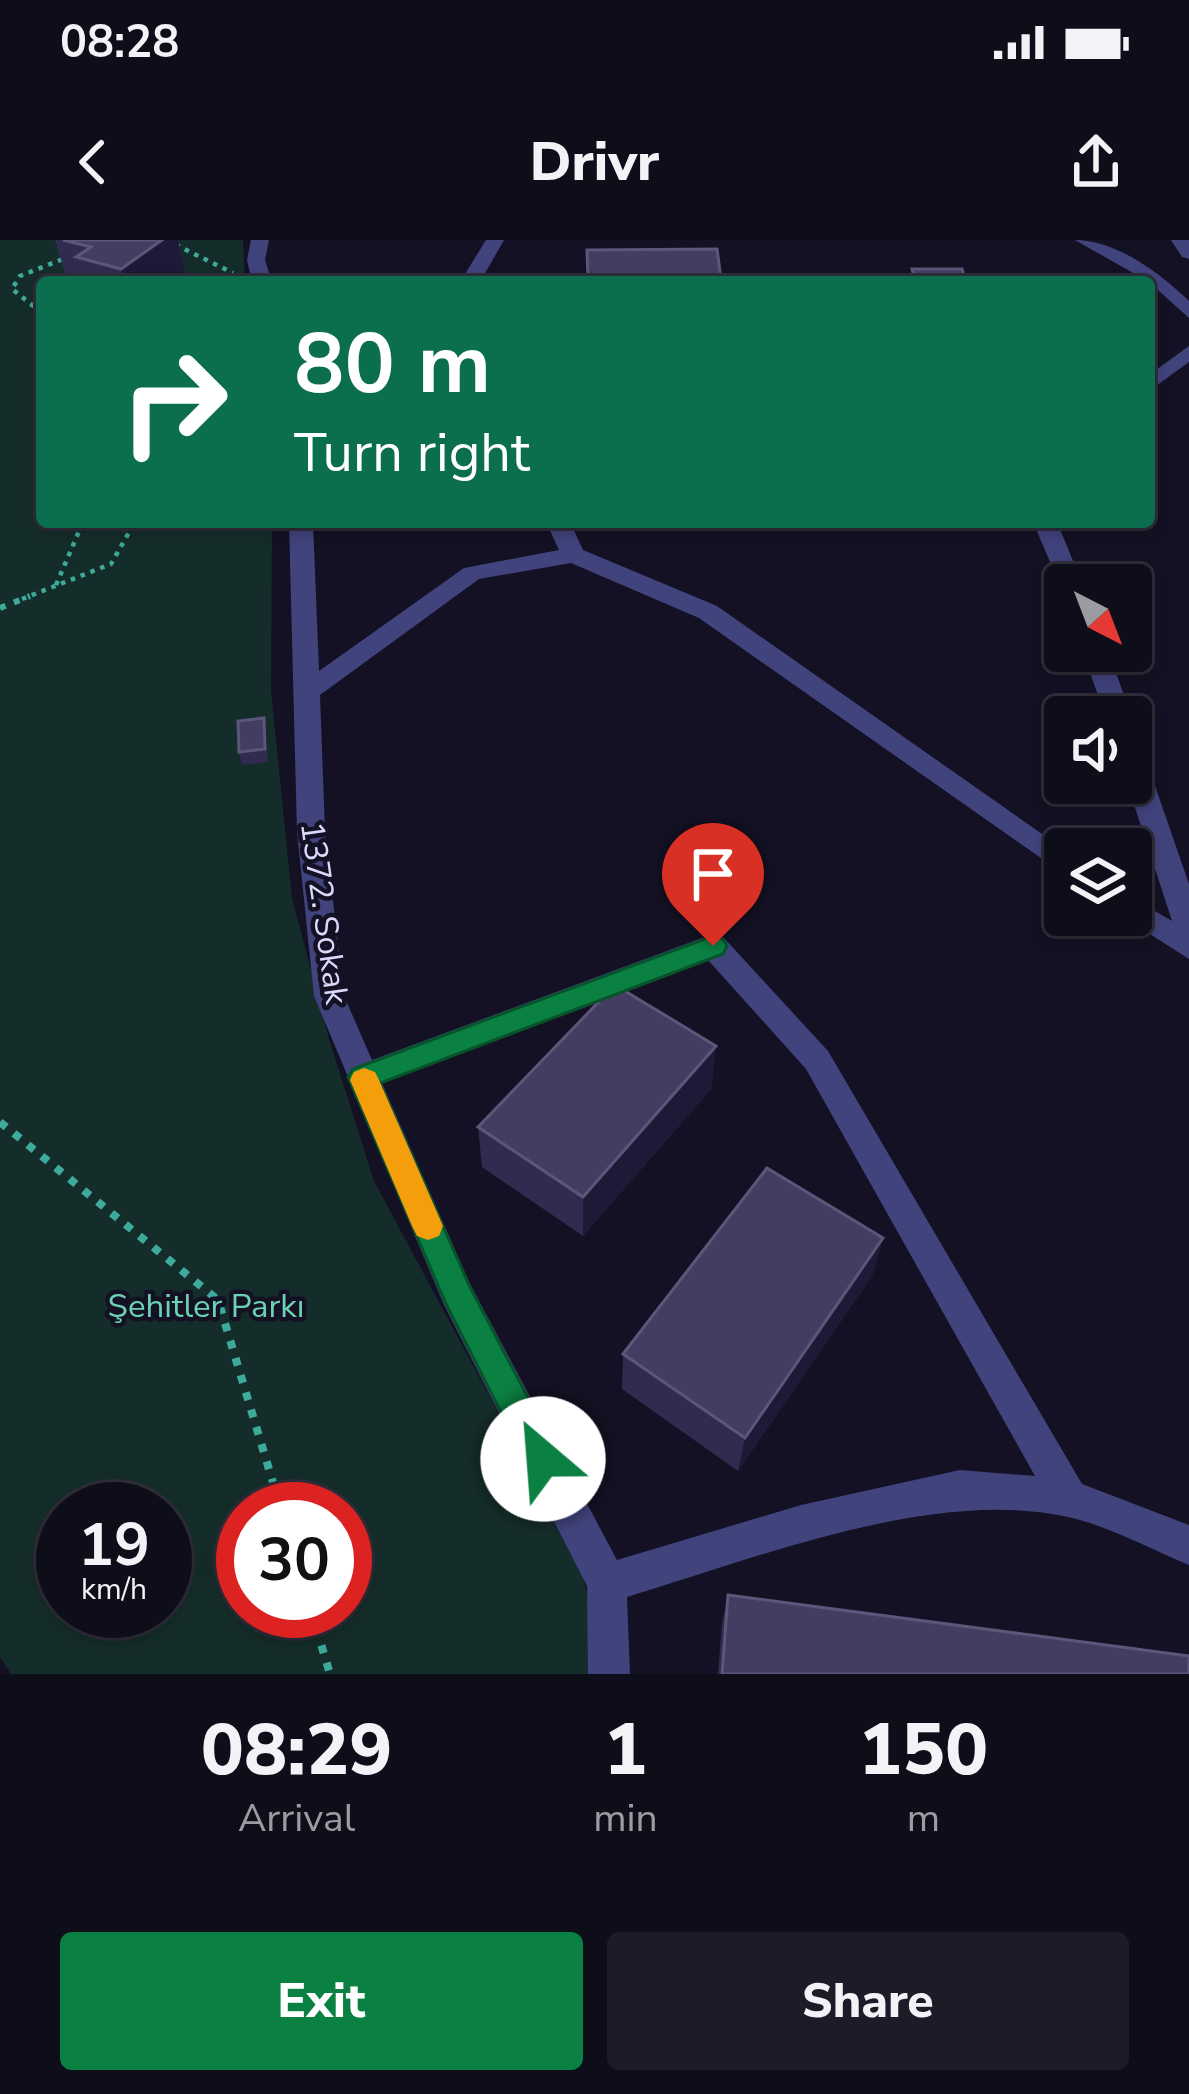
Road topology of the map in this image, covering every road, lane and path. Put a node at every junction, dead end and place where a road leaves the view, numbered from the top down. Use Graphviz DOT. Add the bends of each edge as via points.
graph roads {
  1 [pos="166,240"];
  2 [pos="260,240"];
  3 [pos="495,240"];
  4 [pos="1084,240"];
  5 [pos="1180,240"];
  6 [pos="77,253"];
  7 [pos="1189,253"];
  8 [pos="246,276"];
  9 [pos="253,276"];
  10 [pos="474,276"];
  11 [pos="1146,276"];
  12 [pos="1155,281"];
  13 [pos="36,308"];
  14 [pos="1189,312"];
  15 [pos="1189,352"];
  16 [pos="1155,380"];
  17 [pos="80,528"];
  18 [pos="131,528"];
  19 [pos="302,528"];
  20 [pos="561,528"];
  21 [pos="1047,528"];
  22 [pos="572,555"];
  23 [pos="1062,564"];
  24 [pos="56,586"];
  25 [pos="0,608"];
  26 [pos="305,693"];
  27 [pos="1148,804"];
  28 [pos="1044,849"];
  29 [pos="1152,922"];
  30 [pos="1189,926"];
  31 [pos="1189,947"];
  32 [pos="363,1077"];
  33 [pos="0,1122"];
  34 [pos="272,1482"];
  35 [pos="1069,1498"];
  36 [pos="1189,1545"];
  37 [pos="608,1582"];
  38 [pos="319,1638"];
  39 [pos="330,1674"];
  40 [pos="609,1674"];
  1 -- 8 [label="path"];
  2 -- 9 [label="street"];
  3 -- 10 [label="street"];
  4 -- 11 [label="street"];
  5 -- 7 [label="street"];
  6 -- 13 [label="path" via="20,276 12,289"];
  12 -- 14 [label="street"];
  15 -- 16 [label="street"];
  17 -- 24 [label="path"];
  18 -- 24 [label="path" via="111,564"];
  19 -- 26 [label="street, 1372. Sokak"];
  20 -- 22 [label="street"];
  21 -- 23 [label="street"];
  22 -- 26 [label="street" via="472,573"];
  22 -- 28 [label="street" via="708,612"];
  24 -- 25 [label="path"];
  26 -- 32 [label="street, 1372. Sokak" via="329,996"];
  27 -- 30 [label="street"];
  29 -- 31 [label="street"];
  32 -- 35 [label="street" via="713,946 817,1060"];
  32 -- 37 [label="street, 1372. Sokak" via="457,1294"];
  33 -- 34 [label="path" via="218,1300"];
  35 -- 36 [label="street"];
  35 -- 37 [label="street" via="960,1489"];
  37 -- 40 [label="street, 1372. Sokak"];
  38 -- 39 [label="path"];
}
